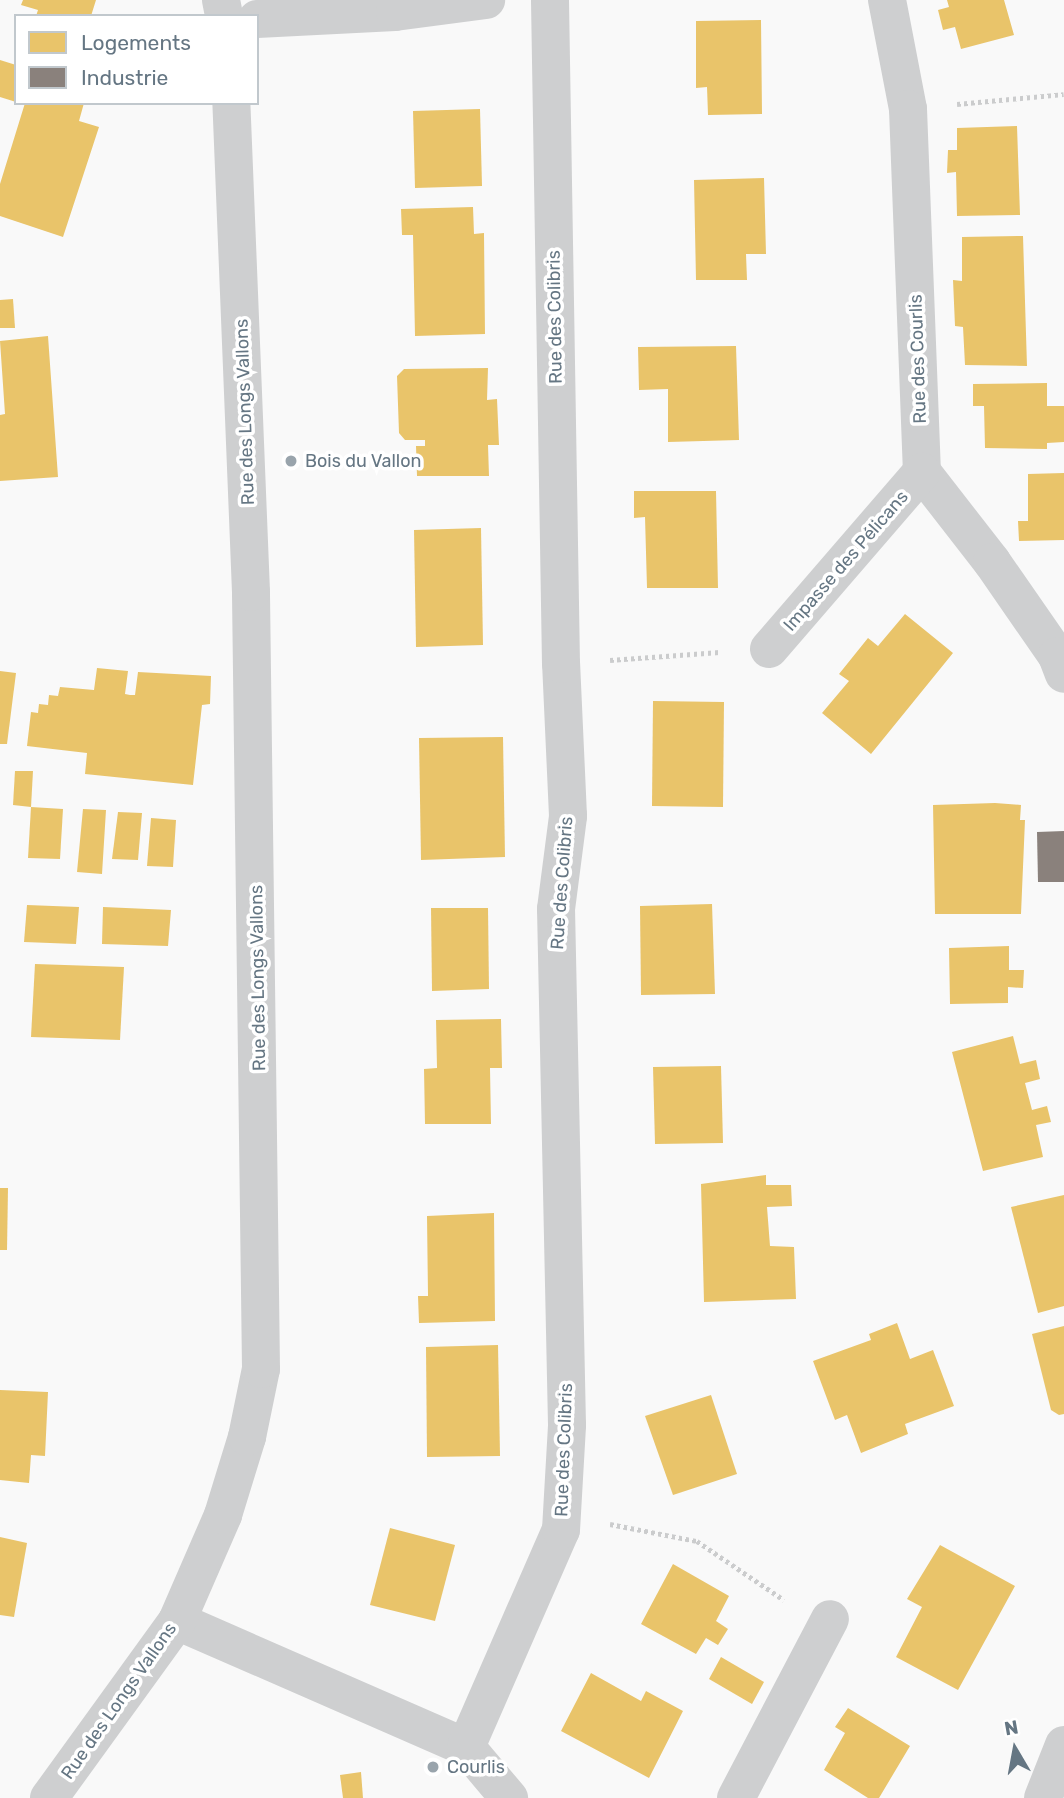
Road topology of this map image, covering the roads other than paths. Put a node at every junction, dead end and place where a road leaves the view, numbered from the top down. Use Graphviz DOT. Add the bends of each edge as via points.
graph roads {
  1 [pos="486,0"];
  2 [pos="550,0"];
  3 [pos="887,0"];
  4 [pos="259,19"];
  5 [pos="231,105"];
  6 [pos="922,472"];
  7 [pos="769,649"];
  8 [pos="1064,674"];
  9 [pos="830,1619"];
  10 [pos="177,1620"];
  11 [pos="1064,1745"];
  12 [pos="466,1747"];
  13 [pos="50,1798"];
  14 [pos="509,1798"];
  15 [pos="736,1798"];
  16 [pos="1043,1798"];
  1 -- 4 [label="street" via="395,12"];
  2 -- 12 [label="street, Rue des Colibris" via="561,664 568,816 556,909 567,1425 561,1530"];
  3 -- 6 [label="street, Rue des Courlis" via="908,108"];
  5 -- 10 [label="street, Rue des Longs Vallons" via="251,592 261,1369 247,1437 223,1515"];
  6 -- 7 [label="street, Impasse des Pélicans"];
  6 -- 8 [label="street" via="992,562 1057,656"];
  9 -- 15 [label="street"];
  10 -- 12 [label="street"];
  10 -- 13 [label="street, Rue des Longs Vallons"];
  11 -- 16 [label="street"];
  12 -- 14 [label="street"];
}
